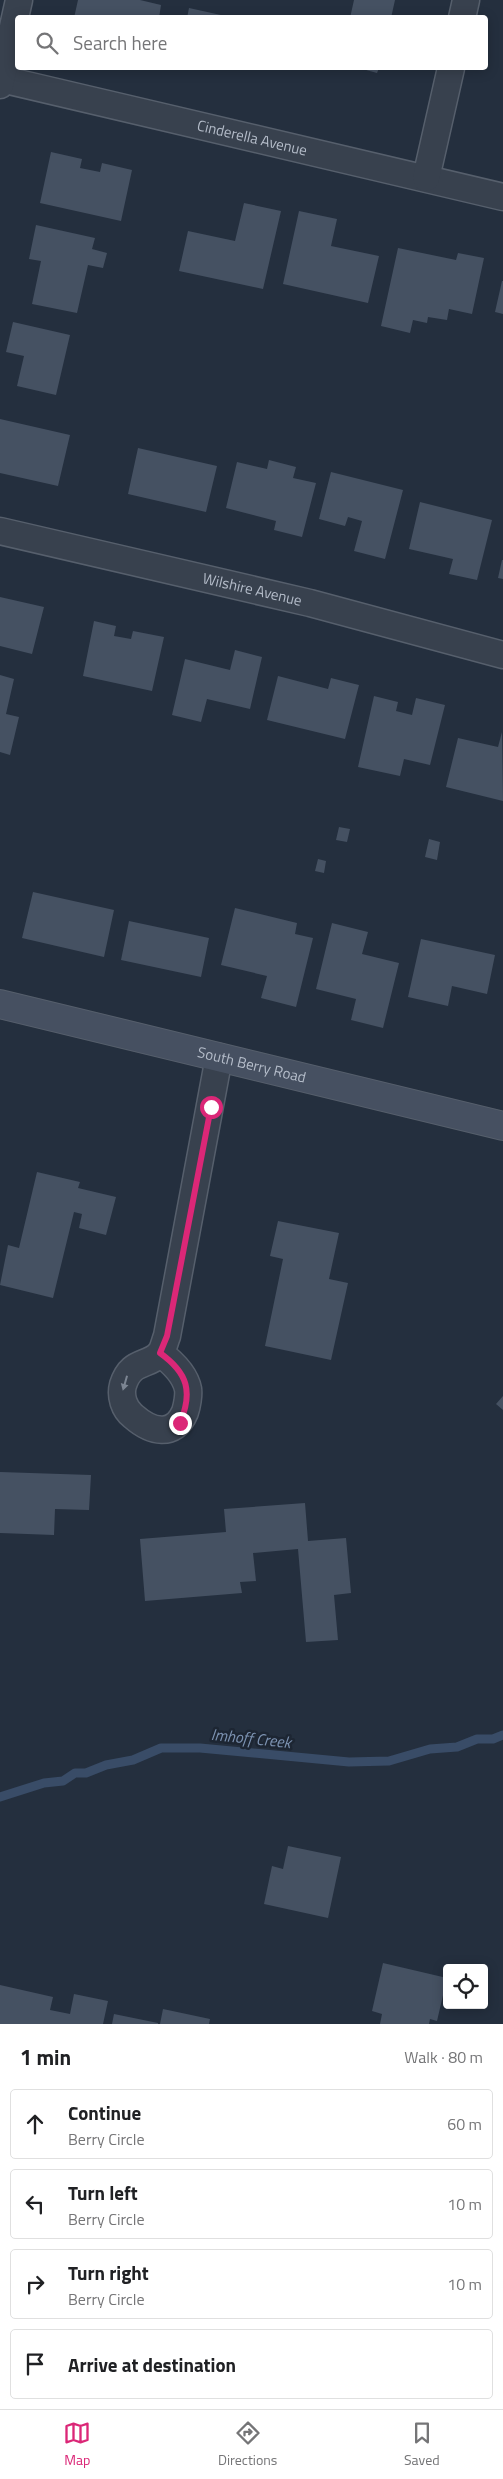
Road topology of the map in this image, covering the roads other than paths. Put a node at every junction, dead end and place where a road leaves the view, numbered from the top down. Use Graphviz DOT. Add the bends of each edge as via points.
graph roads {
  1 [pos="19,0"];
  2 [pos="466,0"];
  3 [pos="16,15"];
  4 [pos="463,15"];
  5 [pos="15,18"];
  6 [pos="451,70"];
  7 [pos="1,82"];
  8 [pos="426,178"];
  9 [pos="503,197"];
  10 [pos="0,531"];
  11 [pos="503,655"];
  12 [pos="0,1004"];
  13 [pos="219,1057"];
  14 [pos="503,1126"];
  15 [pos="160,1353"];
  1 -- 3 [label="street"];
  2 -- 4 [label="street"];
  5 -- 7 [label="street"];
  6 -- 8 [label="street"];
  7 -- 8 [label="street, Cinderella Avenue"];
  8 -- 9 [label="street, Cinderella Avenue"];
  10 -- 11 [label="street, Wilshire Avenue" via="310,603"];
  12 -- 13 [label="street, South Berry Road"];
  13 -- 14 [label="street, South Berry Road"];
  13 -- 15 [label="street" via="181,1268 167,1336"];
}
